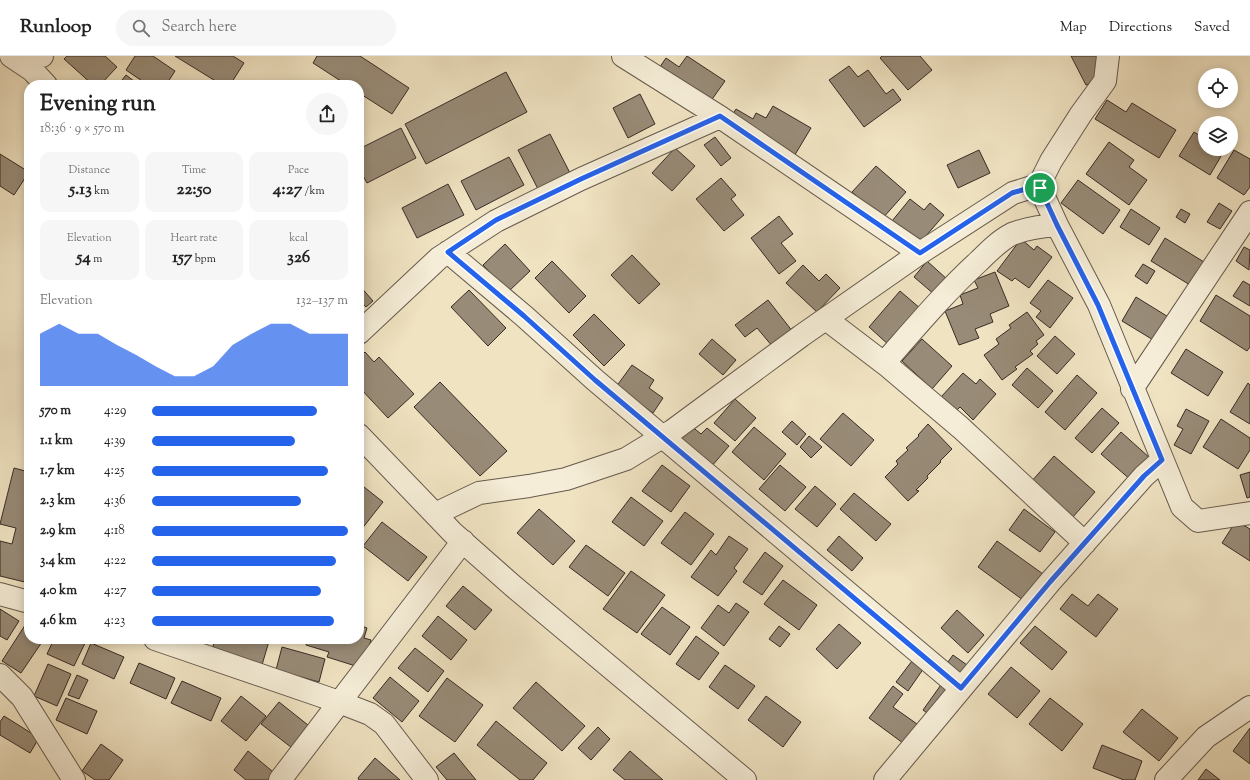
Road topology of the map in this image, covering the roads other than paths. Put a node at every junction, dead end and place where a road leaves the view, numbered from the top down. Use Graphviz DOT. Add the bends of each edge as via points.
graph roads {
  1 [pos="11,56"];
  2 [pos="623,56"];
  3 [pos="1108,56"];
  4 [pos="41,65"];
  5 [pos="720,116"];
  6 [pos="1040,188"];
  7 [pos="1250,212"];
  8 [pos="1057,225"];
  9 [pos="448,252"];
  10 [pos="920,253"];
  11 [pos="826,319"];
  12 [pos="364,328"];
  13 [pos="884,362"];
  14 [pos="1132,389"];
  15 [pos="663,437"];
  16 [pos="364,440"];
  17 [pos="1162,460"];
  18 [pos="1250,512"];
  19 [pos="435,514"];
  20 [pos="463,541"];
  21 [pos="1084,543"];
  22 [pos="0,594"];
  23 [pos="24,601"];
  24 [pos="170,644"];
  25 [pos="0,676"];
  26 [pos="961,688"];
  27 [pos="339,702"];
  28 [pos="1250,707"];
  29 [pos="74,780"];
  30 [pos="280,780"];
  31 [pos="427,780"];
  32 [pos="745,780"];
  33 [pos="885,780"];
  34 [pos="1166,780"];
  1 -- 4 [label="street"];
  2 -- 5 [label="street"];
  3 -- 6 [label="street" via="1104,81 1051,161"];
  5 -- 9 [label="street" via="496,220"];
  5 -- 10 [label="street"];
  6 -- 8 [label="street"];
  6 -- 10 [label="street" via="1032,187 1012,193"];
  7 -- 14 [label="street"];
  8 -- 13 [label="street" via="1025,230 1012,234 998,243 955,283"];
  8 -- 14 [label="street" via="1098,305"];
  9 -- 12 [label="street"];
  9 -- 15 [label="street"];
  10 -- 11 [label="street"];
  11 -- 13 [label="street"];
  11 -- 15 [label="street"];
  13 -- 21 [label="street" via="961,428"];
  14 -- 17 [label="street"];
  15 -- 19 [label="street" via="626,459 566,479 479,493"];
  15 -- 26 [label="street"];
  16 -- 19 [label="street"];
  17 -- 18 [label="street" via="1182,507 1198,521"];
  17 -- 21 [label="street" via="1144,476"];
  19 -- 20 [label="street"];
  20 -- 27 [label="street"];
  20 -- 32 [label="street" via="513,586"];
  21 -- 26 [label="street"];
  22 -- 23 [label="street"];
  24 -- 27 [label="street"];
  25 -- 29 [label="street" via="22,697"];
  26 -- 33 [label="street"];
  27 -- 30 [label="street"];
  27 -- 31 [label="street" via="370,714 384,724"];
  28 -- 34 [label="street" via="1206,737"];
}
